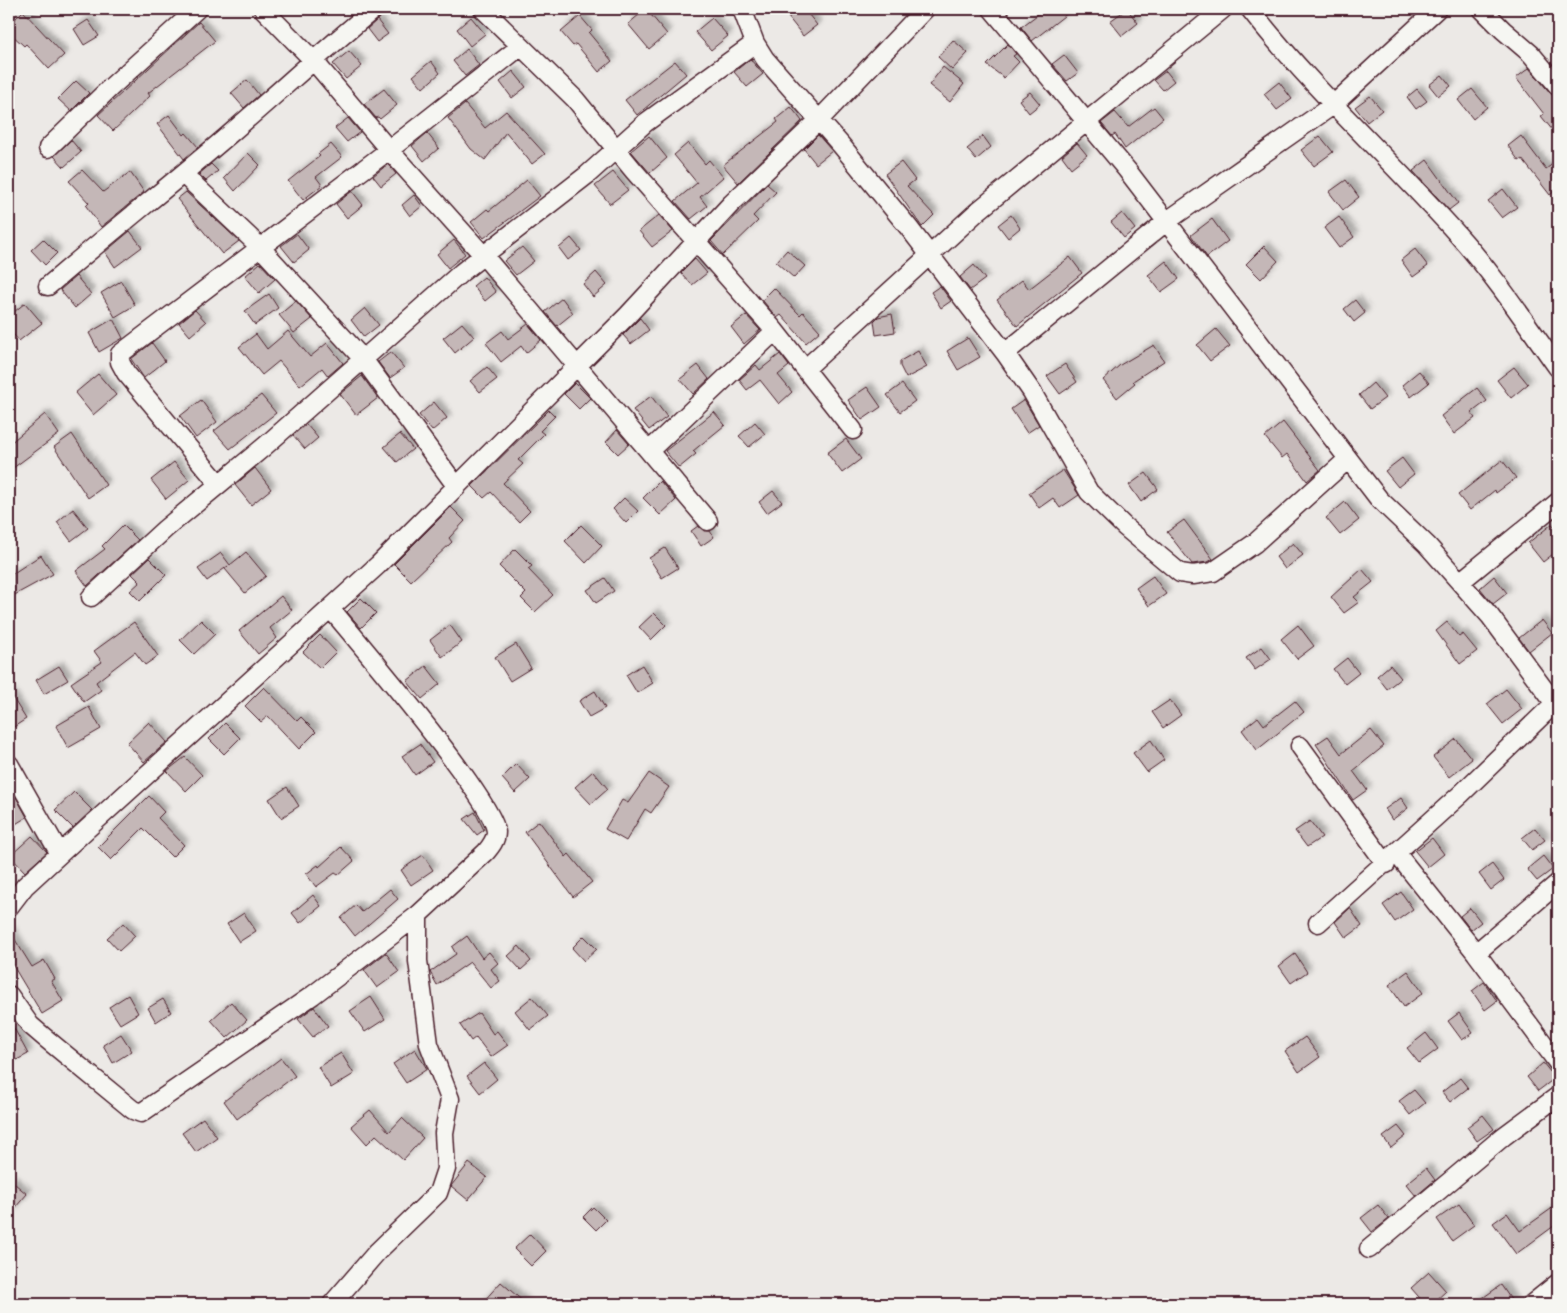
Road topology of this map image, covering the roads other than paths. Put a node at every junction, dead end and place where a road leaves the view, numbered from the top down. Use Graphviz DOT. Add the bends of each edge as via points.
graph roads {
  1 [pos="197,9"];
  2 [pos="263,9"];
  3 [pos="374,9"];
  4 [pos="483,9"];
  5 [pos="742,9"];
  6 [pos="925,9"];
  7 [pos="992,9"];
  8 [pos="1223,9"];
  9 [pos="1250,9"];
  10 [pos="1437,9"];
  11 [pos="1482,9"];
  12 [pos="754,43"];
  13 [pos="521,46"];
  14 [pos="313,60"];
  15 [pos="1558,86"];
  16 [pos="1332,105"];
  17 [pos="819,120"];
  18 [pos="1087,121"];
  19 [pos="48,148"];
  20 [pos="617,148"];
  21 [pos="389,150"];
  22 [pos="183,174"];
  23 [pos="1167,221"];
  24 [pos="696,241"];
  25 [pos="260,247"];
  26 [pos="929,254"];
  27 [pos="484,256"];
  28 [pos="48,286"];
  29 [pos="775,331"];
  30 [pos="1005,353"];
  31 [pos="363,358"];
  32 [pos="577,366"];
  33 [pos="1558,368"];
  34 [pos="805,369"];
  35 [pos="853,430"];
  36 [pos="649,451"];
  37 [pos="1348,459"];
  38 [pos="219,484"];
  39 [pos="457,487"];
  40 [pos="1558,502"];
  41 [pos="708,521"];
  42 [pos="1460,582"];
  43 [pos="91,597"];
  44 [pos="331,608"];
  45 [pos="1557,704"];
  46 [pos="1300,746"];
  47 [pos="9,764"];
  48 [pos="60,854"];
  49 [pos="1391,859"];
  50 [pos="1558,883"];
  51 [pos="9,907"];
  52 [pos="418,915"];
  53 [pos="1318,922"];
  54 [pos="1476,953"];
  55 [pos="9,995"];
  56 [pos="1558,1063"];
  57 [pos="1558,1096"];
  58 [pos="1369,1249"];
  59 [pos="1558,1283"];
  60 [pos="332,1304"];
  61 [pos="1532,1304"];
  1 -- 19 [label="street"];
  2 -- 14 [label="street"];
  3 -- 14 [label="street"];
  4 -- 13 [label="street"];
  5 -- 12 [label="street"];
  6 -- 17 [label="street"];
  7 -- 18 [label="street"];
  8 -- 18 [label="street"];
  9 -- 16 [label="street"];
  10 -- 16 [label="street"];
  11 -- 15 [label="street" via="1531,54"];
  12 -- 17 [label="street"];
  12 -- 20 [label="street" via="645,123"];
  13 -- 20 [label="street" via="575,99"];
  13 -- 21 [label="street"];
  14 -- 21 [label="street"];
  14 -- 22 [label="street"];
  16 -- 23 [label="street"];
  16 -- 33 [label="street" via="1457,234 1486,268"];
  17 -- 24 [label="street"];
  17 -- 26 [label="street"];
  18 -- 23 [label="street"];
  18 -- 26 [label="street"];
  20 -- 24 [label="street"];
  20 -- 27 [label="street"];
  21 -- 25 [label="street"];
  21 -- 27 [label="street"];
  22 -- 25 [label="street"];
  22 -- 28 [label="street"];
  23 -- 30 [label="street"];
  23 -- 37 [label="street"];
  24 -- 29 [label="street"];
  24 -- 32 [label="street"];
  25 -- 31 [label="street"];
  25 -- 38 [label="street" via="120,354 126,373"];
  26 -- 30 [label="street"];
  26 -- 34 [label="street"];
  27 -- 31 [label="street"];
  27 -- 32 [label="street"];
  29 -- 34 [label="street"];
  29 -- 36 [label="street"];
  30 -- 37 [label="street" via="1032,392 1089,492 1180,572 1193,575 1213,572 1255,544"];
  31 -- 38 [label="street"];
  31 -- 39 [label="street"];
  32 -- 36 [label="street"];
  32 -- 39 [label="street"];
  34 -- 35 [label="street"];
  36 -- 41 [label="street"];
  37 -- 42 [label="street" via="1379,499"];
  38 -- 43 [label="street"];
  39 -- 44 [label="street"];
  40 -- 42 [label="street"];
  42 -- 45 [label="street"];
  44 -- 48 [label="street"];
  44 -- 52 [label="street" via="460,771 492,817 496,832 494,842"];
  45 -- 49 [label="street"];
  46 -- 49 [label="street"];
  47 -- 48 [label="street"];
  48 -- 51 [label="street" via="25,886"];
  49 -- 53 [label="street"];
  49 -- 54 [label="street"];
  50 -- 54 [label="street"];
  52 -- 55 [label="street" via="313,994 141,1113 133,1110 30,1025"];
  52 -- 60 [label="street" via="418,961 429,1044 450,1098 444,1133 446,1169 438,1193 377,1252"];
  54 -- 56 [label="street"];
  57 -- 58 [label="street" via="1504,1136"];
  59 -- 61 [label="street"];
}
